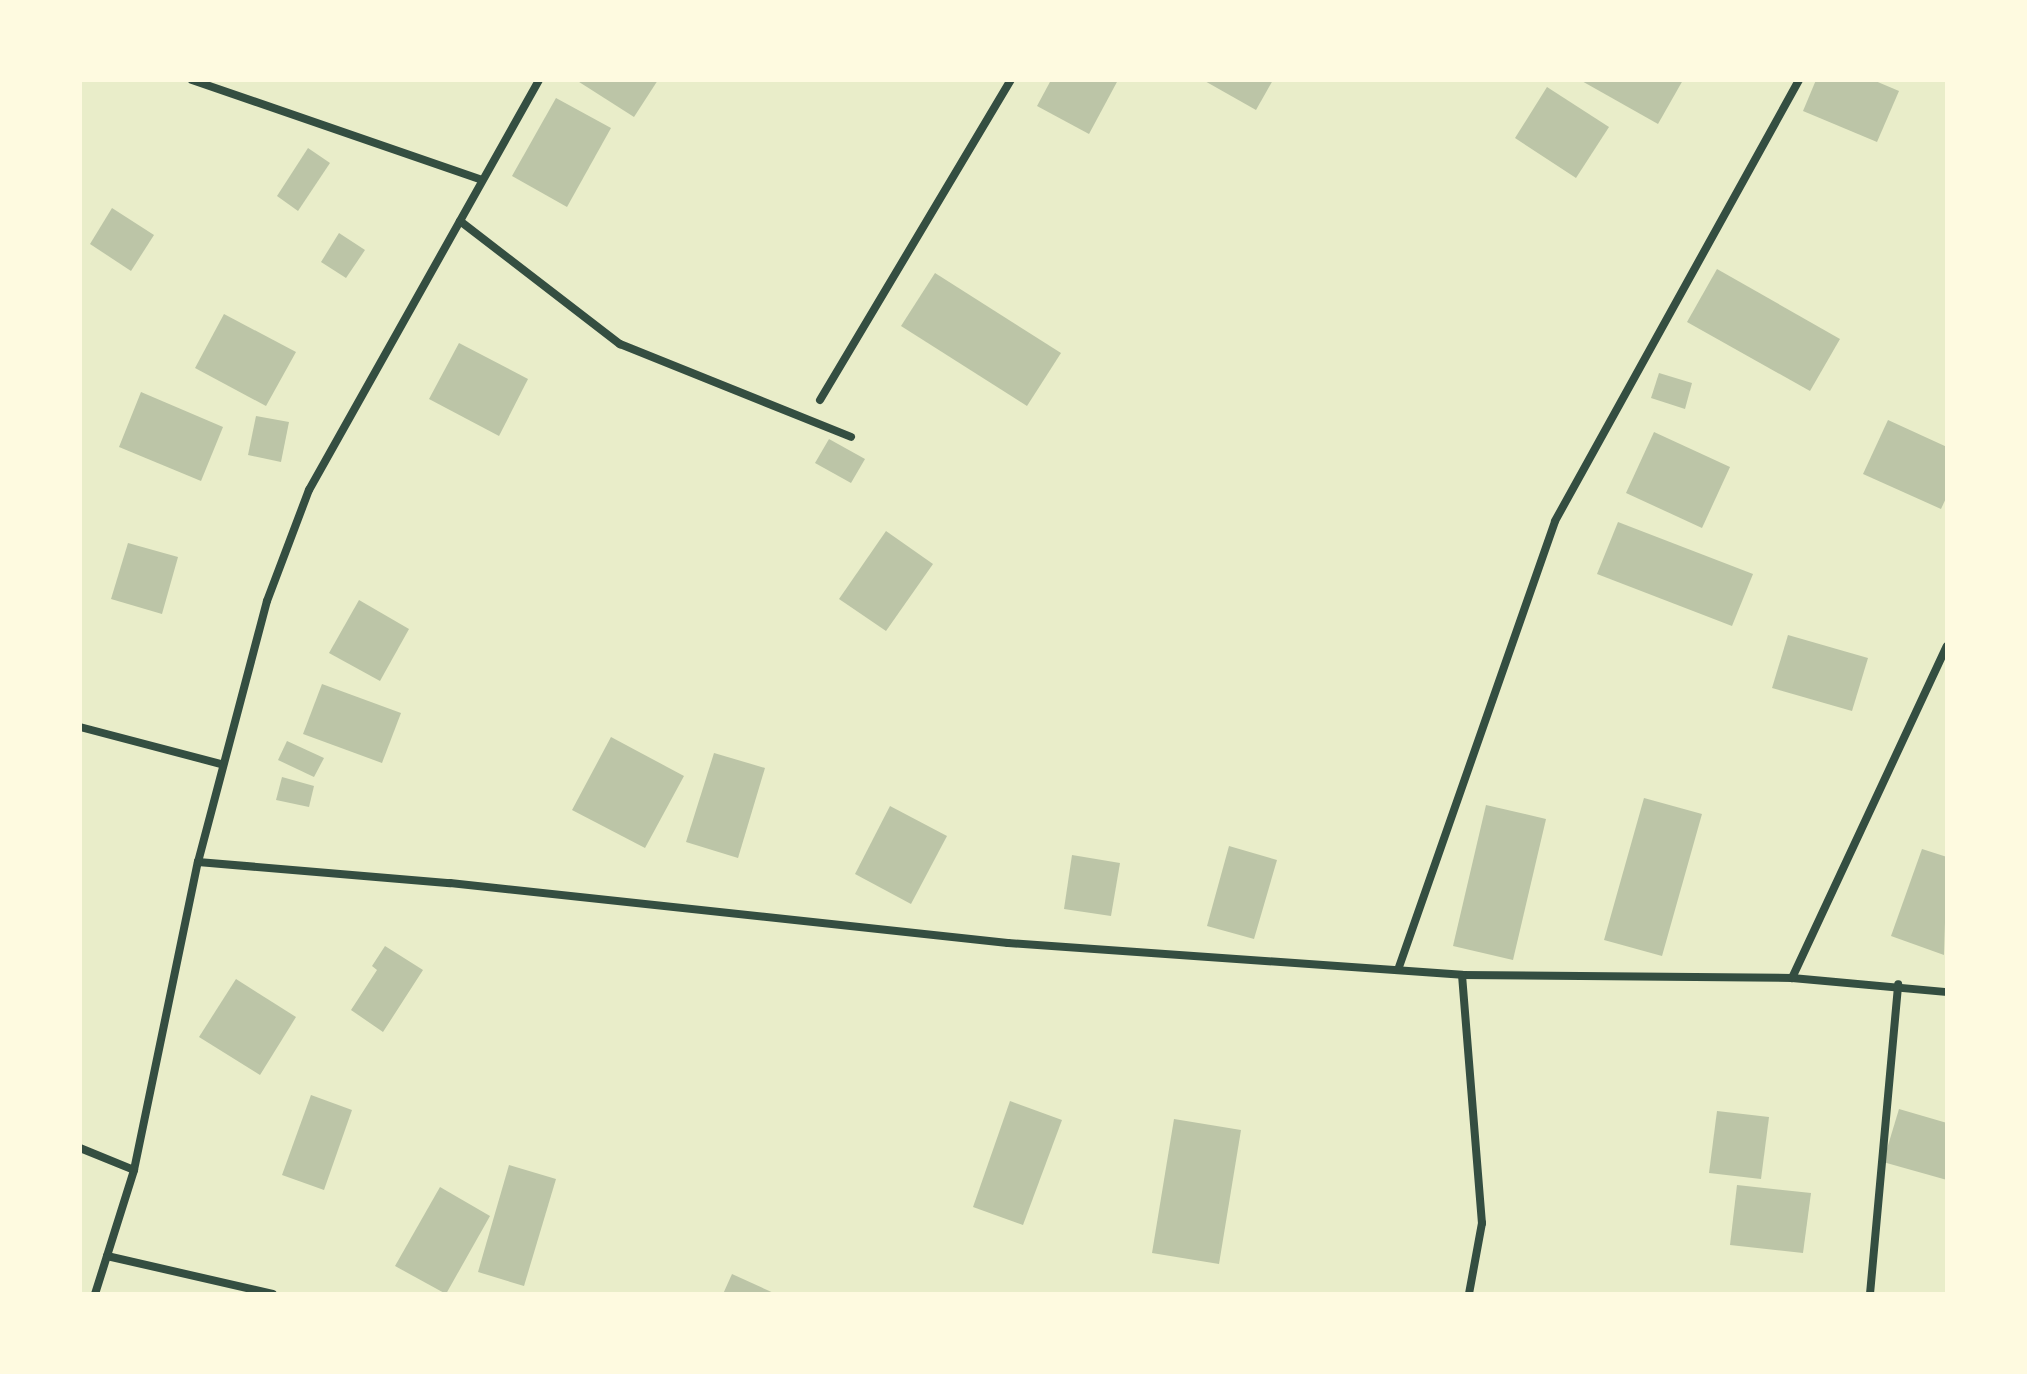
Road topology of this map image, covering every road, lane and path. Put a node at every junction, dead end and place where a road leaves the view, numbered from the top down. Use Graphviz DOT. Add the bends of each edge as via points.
graph roads {
  1 [pos="192,80"];
  2 [pos="539,80"];
  3 [pos="1011,80"];
  4 [pos="1799,80"];
  5 [pos="482,180"];
  6 [pos="460,221"];
  7 [pos="820,400"];
  8 [pos="851,437"];
  9 [pos="1947,646"];
  10 [pos="80,727"];
  11 [pos="221,764"];
  12 [pos="198,862"];
  13 [pos="1399,967"];
  14 [pos="1462,975"];
  15 [pos="1792,978"];
  16 [pos="1898,984"];
  17 [pos="1947,992"];
  18 [pos="80,1148"];
  19 [pos="134,1170"];
  20 [pos="107,1256"];
  21 [pos="95,1294"];
  22 [pos="273,1294"];
  23 [pos="1469,1294"];
  24 [pos="1870,1294"];
  1 -- 5 [label="street"];
  2 -- 5 [label="street"];
  3 -- 7 [label="street"];
  4 -- 13 [label="street" via="1555,521"];
  5 -- 6 [label="street"];
  6 -- 8 [label="street" via="620,344"];
  6 -- 11 [label="street" via="309,490 267,601"];
  9 -- 15 [label="street"];
  10 -- 11 [label="street"];
  11 -- 12 [label="street"];
  12 -- 13 [label="street" via="450,883 1008,943"];
  12 -- 19 [label="street"];
  13 -- 14 [label="street"];
  14 -- 15 [label="street"];
  14 -- 23 [label="street" via="1482,1223"];
  15 -- 16 [label="street"];
  16 -- 17 [label="street"];
  16 -- 24 [label="street"];
  18 -- 19 [label="street"];
  19 -- 20 [label="street"];
  20 -- 21 [label="street"];
  20 -- 22 [label="street"];
}
